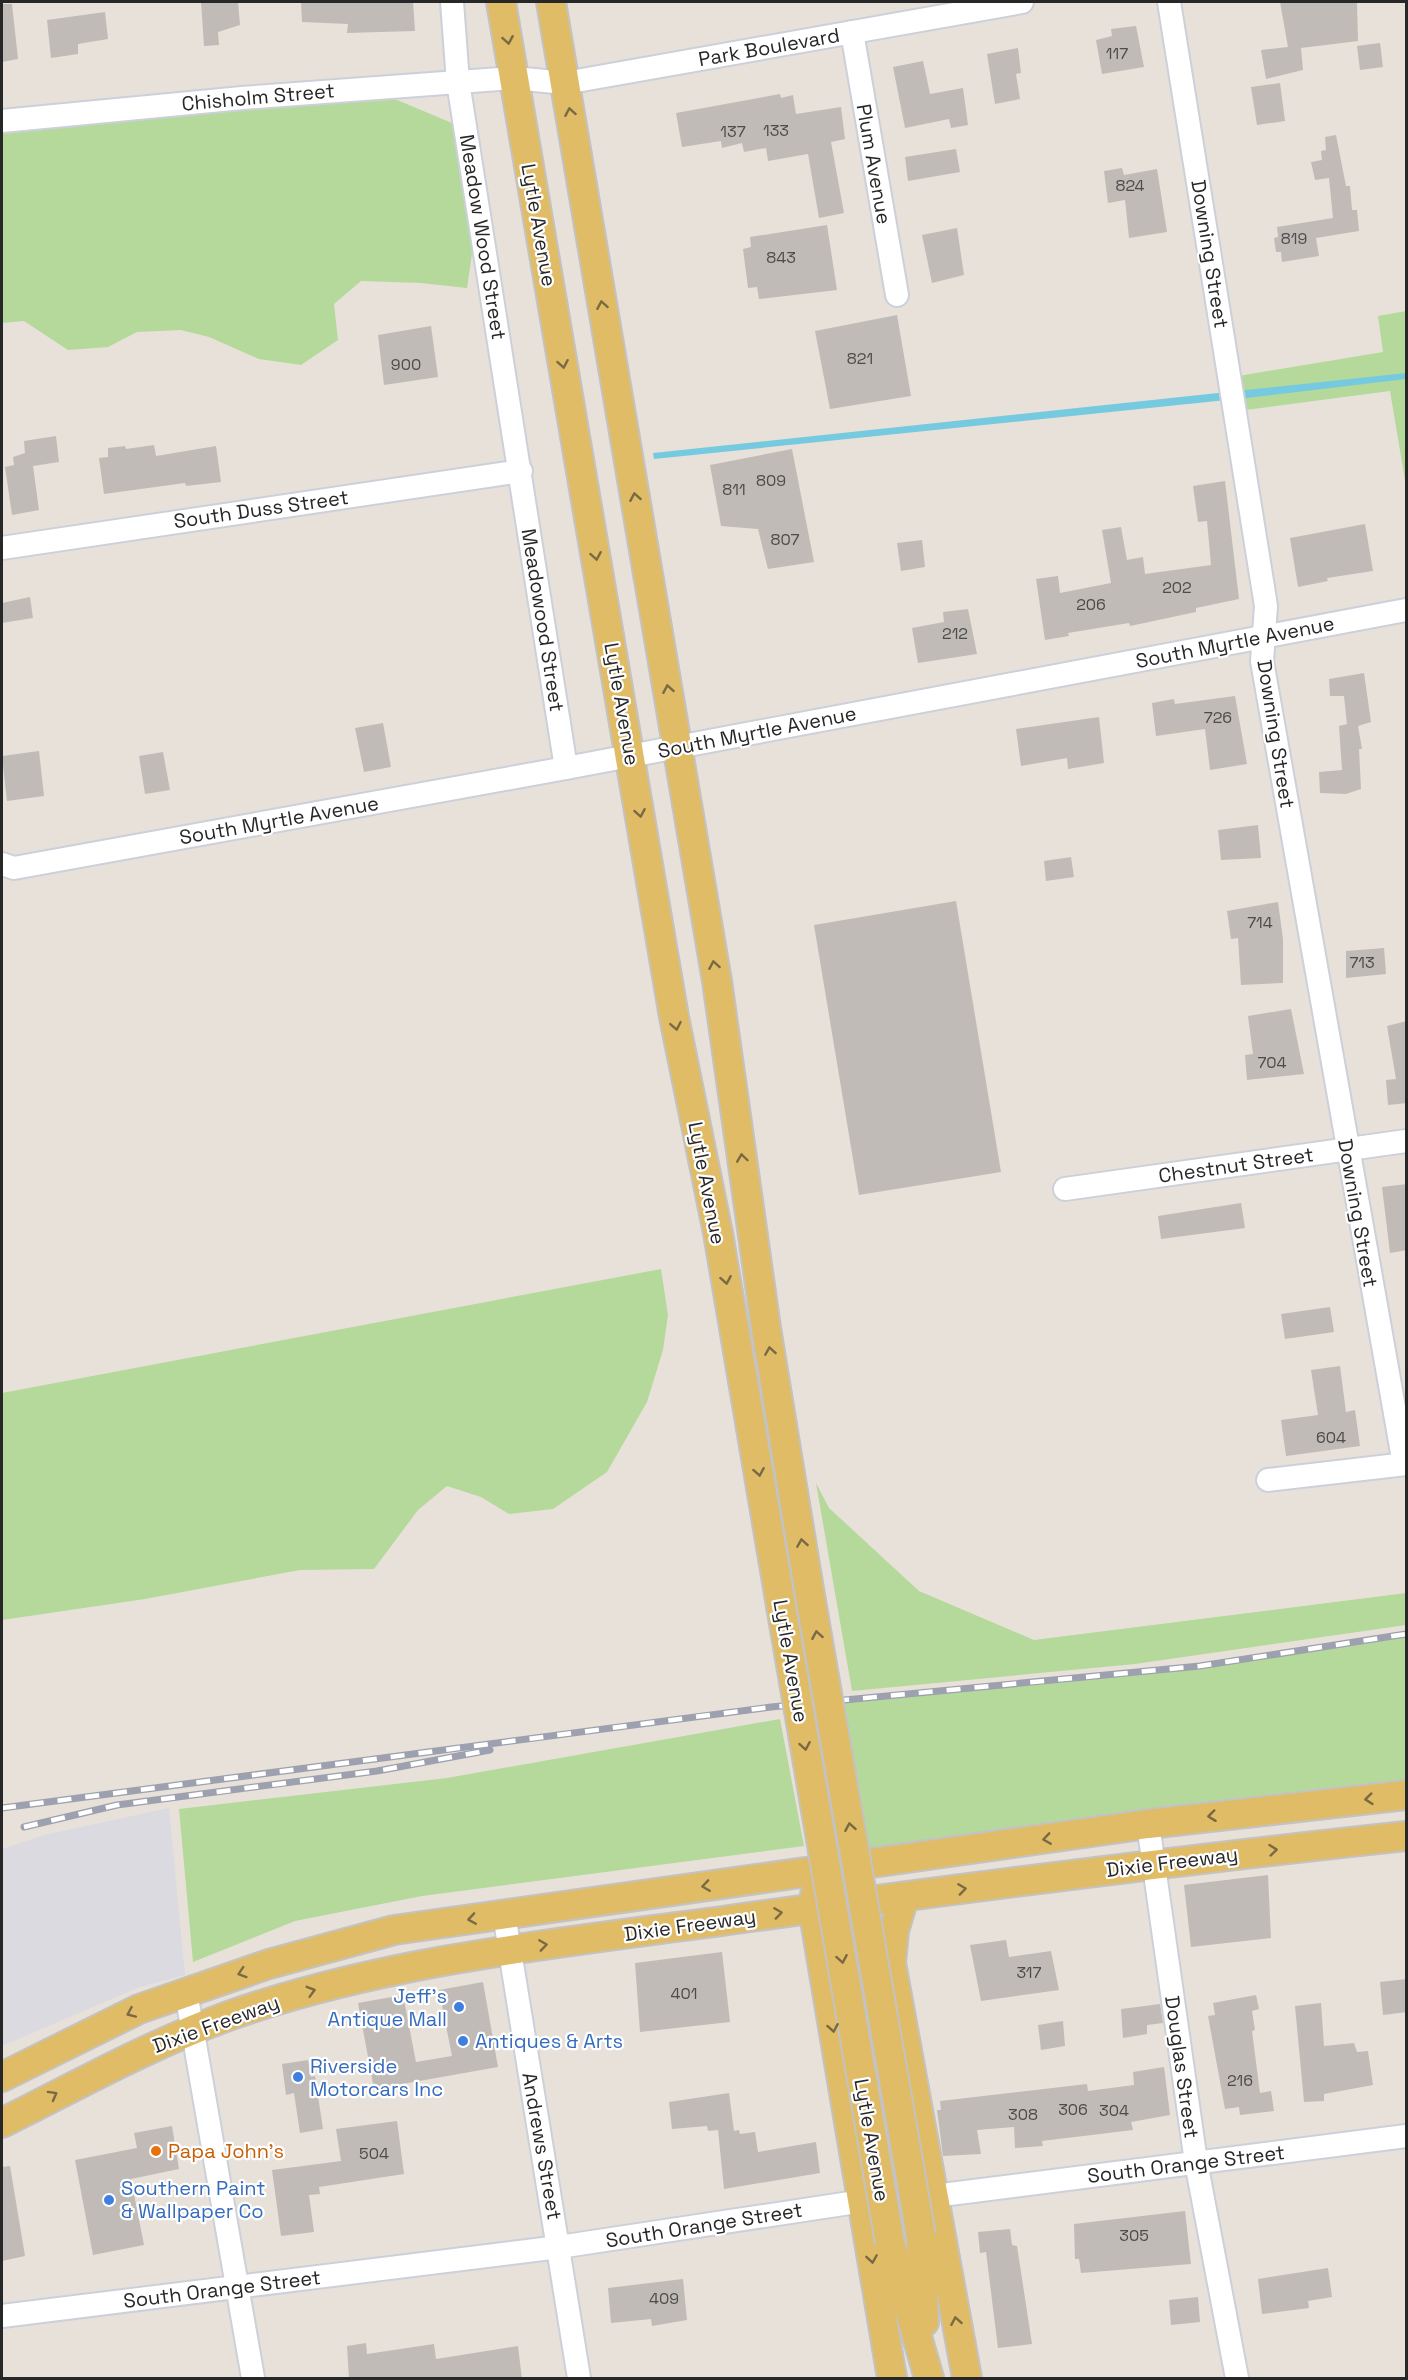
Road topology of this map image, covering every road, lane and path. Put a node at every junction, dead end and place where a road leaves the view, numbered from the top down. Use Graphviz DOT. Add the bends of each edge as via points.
graph roads {
  1 [pos="452,2"];
  2 [pos="501,2"];
  3 [pos="551,2"];
  4 [pos="1022,2"];
  5 [pos="1169,2"];
  6 [pos="852,32"];
  7 [pos="514,78"];
  8 [pos="458,82"];
  9 [pos="565,83"];
  10 [pos="2,121"];
  11 [pos="897,295"];
  12 [pos="521,471"];
  13 [pos="2,548"];
  14 [pos="1407,610"];
  15 [pos="1265,636"];
  16 [pos="678,747"];
  17 [pos="630,756"];
  18 [pos="566,768"];
  19 [pos="6,867"];
  20 [pos="1407,1141"];
  21 [pos="1346,1149"];
  22 [pos="1065,1189"];
  23 [pos="1405,1464"];
  24 [pos="1268,1480"];
  25 [pos="1407,1795"];
  26 [pos="1148,1824"];
  27 [pos="1407,1836"];
  28 [pos="1152,1863"];
  29 [pos="827,1869"];
  30 [pos="904,1897"];
  31 [pos="864,1902"];
  32 [pos="813,1908"];
  33 [pos="504,1914"];
  34 [pos="509,1949"];
  35 [pos="891,1963"];
  36 [pos="186,1992"];
  37 [pos="192,2030"];
  38 [pos="2,2077"];
  39 [pos="2,2123"];
  40 [pos="1407,2136"];
  41 [pos="1196,2162"];
  42 [pos="934,2196"];
  43 [pos="863,2201"];
  44 [pos="559,2247"];
  45 [pos="238,2288"];
  46 [pos="2,2316"];
  47 [pos="927,2370"];
  48 [pos="252,2379"];
  49 [pos="579,2379"];
  50 [pos="892,2379"];
  51 [pos="967,2379"];
  52 [pos="1237,2379"];
  1 -- 8 [label="street, Meadow Wood Street"];
  2 -- 7 [label="main road, Lytle Avenue, one-way"];
  3 -- 9 [label="main road, Lytle Avenue"];
  4 -- 6 [label="street, Park Boulevard"];
  5 -- 15 [label="street, Downing Street" via="1266,606"];
  6 -- 9 [label="street, Park Boulevard"];
  6 -- 11 [label="street, Plum Avenue"];
  7 -- 8 [label="street, Chisholm Street"];
  7 -- 9 [label="street, Park Boulevard"];
  7 -- 17 [label="main road, Lytle Avenue, one-way"];
  8 -- 10 [label="street, Chisholm Street"];
  8 -- 12 [label="street, Meadow Wood Street"];
  16 -- 9 [label="main road, Lytle Avenue, one-way"];
  12 -- 13 [label="street, South Duss Street"];
  12 -- 18 [label="street, Meadowood Street"];
  14 -- 15 [label="street, South Myrtle Avenue"];
  15 -- 16 [label="street, South Myrtle Avenue"];
  15 -- 21 [label="street, Downing Street" via="1262,661"];
  16 -- 17 [label="street, South Myrtle Avenue"];
  47 -- 16 [label="main road, Lytle Avenue, one-way, bridge" via="921,2236 766,1328 717,981"];
  17 -- 18 [label="street, South Myrtle Avenue"];
  17 -- 47 [label="main road, Lytle Avenue, one-way, bridge" via="674,1017 718,1233 890,2243"];
  18 -- 19 [label="street, South Myrtle Avenue"];
  20 -- 21 [label="street, Chestnut Street"];
  21 -- 22 [label="street, Chestnut Street"];
  21 -- 23 [label="street, Downing Street"];
  23 -- 24 [label="street"];
  25 -- 26 [label="main road, Dixie Freeway, one-way"];
  26 -- 28 [label="street, Douglas Street"];
  26 -- 29 [label="main road, Dixie Freeway, one-way"];
  28 -- 27 [label="main road, Dixie Freeway, one-way"];
  30 -- 28 [label="main road, Dixie Freeway, one-way"];
  28 -- 41 [label="street, Douglas Street"];
  29 -- 31 [label="main road"];
  29 -- 32 [label="main road" via="816,1889"];
  29 -- 33 [label="main road, Dixie Freeway, one-way"];
  30 -- 31 [label="main road, Dixie Freeway"];
  30 -- 35 [label="main road" via="894,1931"];
  31 -- 32 [label="main road, Dixie Freeway"];
  31 -- 35 [label="main road" via="880,1927"];
  34 -- 32 [label="main road, Dixie Freeway, one-way"];
  32 -- 43 [label="main road, one-way"];
  33 -- 34 [label="street, Andrews Street"];
  33 -- 36 [label="main road, Dixie Freeway, one-way" via="394,1930"];
  37 -- 34 [label="main road, Dixie Freeway, one-way" via="348,1980"];
  34 -- 44 [label="street, Andrews Street"];
  35 -- 42 [label="main road"];
  36 -- 37 [label="street"];
  36 -- 38 [label="main road, Dixie Freeway, one-way" via="105,2025"];
  39 -- 37 [label="main road, Dixie Freeway, one-way" via="82,2080"];
  37 -- 45 [label="street"];
  40 -- 41 [label="street, South Orange Street"];
  41 -- 42 [label="street, South Orange Street"];
  41 -- 52 [label="street, Douglas Street"];
  42 -- 43 [label="street, South Orange Street"];
  51 -- 42 [label="main road, one-way"];
  43 -- 44 [label="street, South Orange Street"];
  43 -- 50 [label="main road, one-way"];
  44 -- 45 [label="street, South Orange Street"];
  44 -- 49 [label="street, Andrews Street"];
  45 -- 46 [label="street, South Orange Street"];
  45 -- 48 [label="street"];
}
